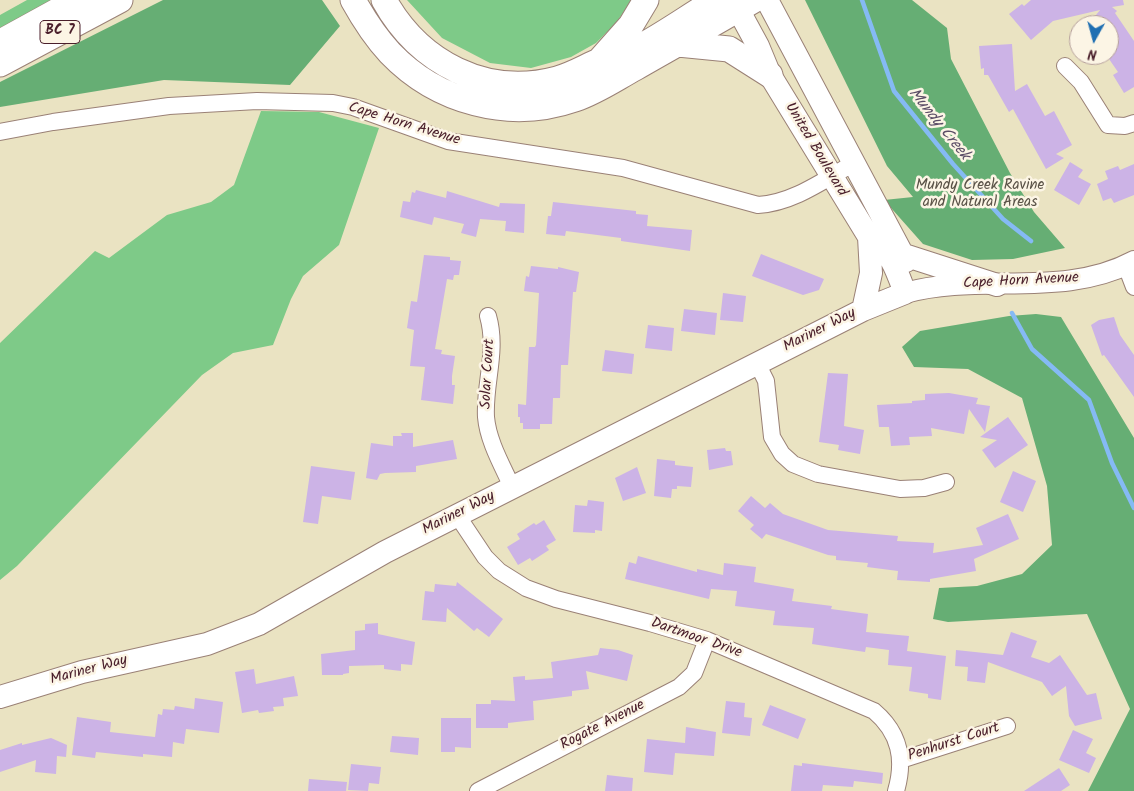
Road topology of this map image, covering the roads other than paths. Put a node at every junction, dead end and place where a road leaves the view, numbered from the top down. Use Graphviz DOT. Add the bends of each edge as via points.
graph roads {
  1 [pos="80,0"];
  2 [pos="120,0"];
  3 [pos="352,0"];
  4 [pos="384,0"];
  5 [pos="646,0"];
  6 [pos="767,0"];
  7 [pos="735,2"];
  8 [pos="0,44"];
  9 [pos="678,44"];
  10 [pos="599,61"];
  11 [pos="0,64"];
  12 [pos="1065,66"];
  13 [pos="770,75"];
  14 [pos="1134,123"];
  15 [pos="0,132"];
  16 [pos="854,162"];
  17 [pos="830,176"];
  18 [pos="869,237"];
  19 [pos="904,255"];
  20 [pos="1130,264"];
  21 [pos="997,285"];
  22 [pos="1134,287"];
  23 [pos="911,292"];
  24 [pos="863,310"];
  25 [pos="488,316"];
  26 [pos="757,363"];
  27 [pos="946,482"];
  28 [pos="512,487"];
  29 [pos="457,514"];
  30 [pos="707,640"];
  31 [pos="0,697"];
  32 [pos="1007,726"];
  33 [pos="902,760"];
  34 [pos="478,791"];
  35 [pos="896,791"];
  1 -- 8 [label="highway"];
  2 -- 11 [label="main road, BC 7"];
  3 -- 9 [label="main road" via="385,46 411,72 454,96 491,106 536,108 577,98"];
  4 -- 10 [label="main road" via="402,27 422,48 447,66 476,79 505,84 538,82 564,76"];
  5 -- 10 [label="main road" via="631,25"];
  6 -- 16 [label="main road, United Boulevard"];
  7 -- 9 [label="main road"];
  7 -- 10 [label="main road" via="624,56"];
  7 -- 13 [label="main road, United Boulevard"];
  9 -- 13 [label="main road" via="729,49"];
  12 -- 14 [label="street" via="1081,82 1108,125"];
  13 -- 17 [label="main road, United Boulevard"];
  15 -- 17 [label="street, Cape Horn Avenue" via="169,106 319,102 353,107 448,141 623,168 753,204 781,201"];
  16 -- 17 [label="street, Cape Horn Avenue"];
  16 -- 19 [label="main road, United Boulevard"];
  17 -- 18 [label="main road, United Boulevard"];
  18 -- 23 [label="main road, United Boulevard" via="878,241"];
  18 -- 24 [label="main road" via="871,273"];
  19 -- 21 [label="main road"];
  19 -- 23 [label="main road, United Boulevard"];
  20 -- 21 [label="street, Cape Horn Avenue" via="1101,275 1078,279"];
  20 -- 22 [label="street"];
  21 -- 23 [label="street, Cape Horn Avenue" via="947,286"];
  23 -- 24 [label="main road, Mariner Way"];
  24 -- 26 [label="main road, Mariner Way"];
  25 -- 28 [label="street, Solar Court" via="492,349 486,418 490,436"];
  26 -- 27 [label="street" via="766,381 772,437 782,454 793,464 818,474 900,489 924,488"];
  26 -- 28 [label="main road, Mariner Way"];
  28 -- 29 [label="main road, Mariner Way"];
  29 -- 30 [label="street, Dartmoor Drive" via="485,557 499,571 526,588"];
  29 -- 31 [label="main road, Mariner Way" via="369,560 286,611 235,634 190,649 153,654 82,672"];
  30 -- 33 [label="street, Dartmoor Drive" via="874,711 894,736"];
  30 -- 34 [label="street, Rogate Avenue" via="694,673 679,687"];
  32 -- 33 [label="street, Penhurst Court"];
  33 -- 35 [label="street, Dartmoor Drive"];
}
